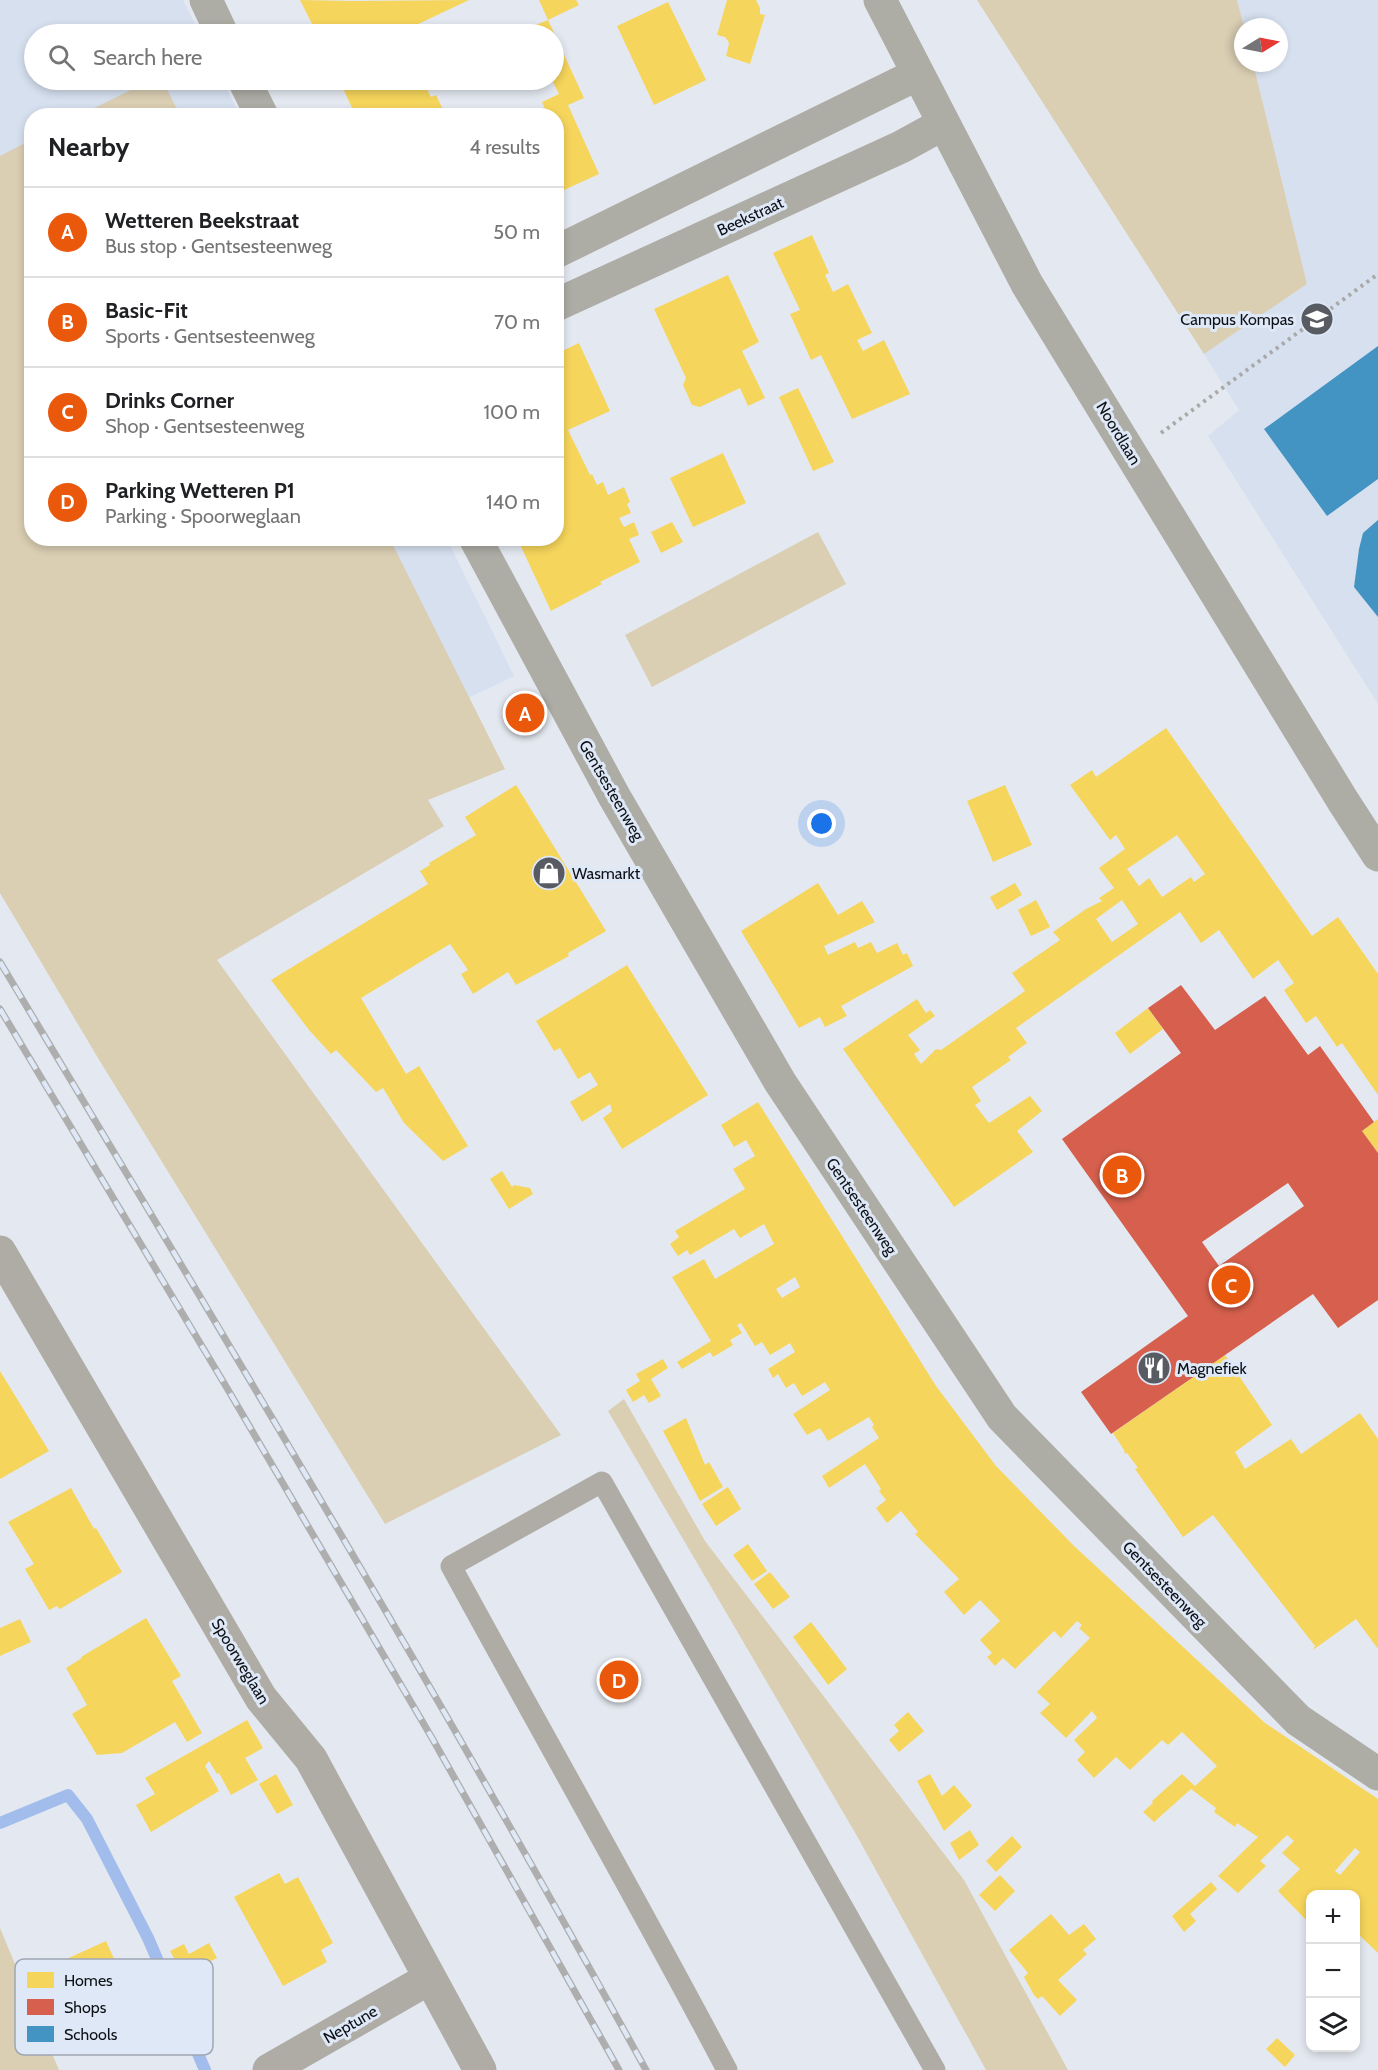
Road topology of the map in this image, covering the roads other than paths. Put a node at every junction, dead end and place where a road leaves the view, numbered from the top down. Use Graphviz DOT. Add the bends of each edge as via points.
graph roads {
  1 [pos="206,0"];
  2 [pos="880,0"];
  3 [pos="217,24"];
  4 [pos="918,74"];
  5 [pos="249,90"];
  6 [pos="258,108"];
  7 [pos="943,124"];
  8 [pos="564,248"];
  9 [pos="564,301"];
  10 [pos="479,546"];
  11 [pos="1378,855"];
  12 [pos="0,1252"];
  13 [pos="1378,1773"];
  14 [pos="430,1978"];
  15 [pos="269,2070"];
  16 [pos="480,2070"];
  17 [pos="727,2070"];
  18 [pos="935,2070"];
  1 -- 3 [label="street"];
  2 -- 4 [label="street, Noordlaan"];
  4 -- 7 [label="street, Noordlaan"];
  4 -- 8 [label="street"];
  5 -- 6 [label="street"];
  7 -- 9 [label="street, Beekstraat" via="901,147"];
  7 -- 11 [label="street, Noordlaan" via="1027,284"];
  10 -- 13 [label="street, Gentsesteenweg" via="614,796 780,1082 998,1412 1298,1720"];
  12 -- 14 [label="street, Spoorweglaan" via="261,1698 311,1759"];
  14 -- 15 [label="street, Neptune"];
  14 -- 16 [label="street, Spoorweglaan"];
  17 -- 18 [label="lane" via="452,1566 602,1482"];
}
